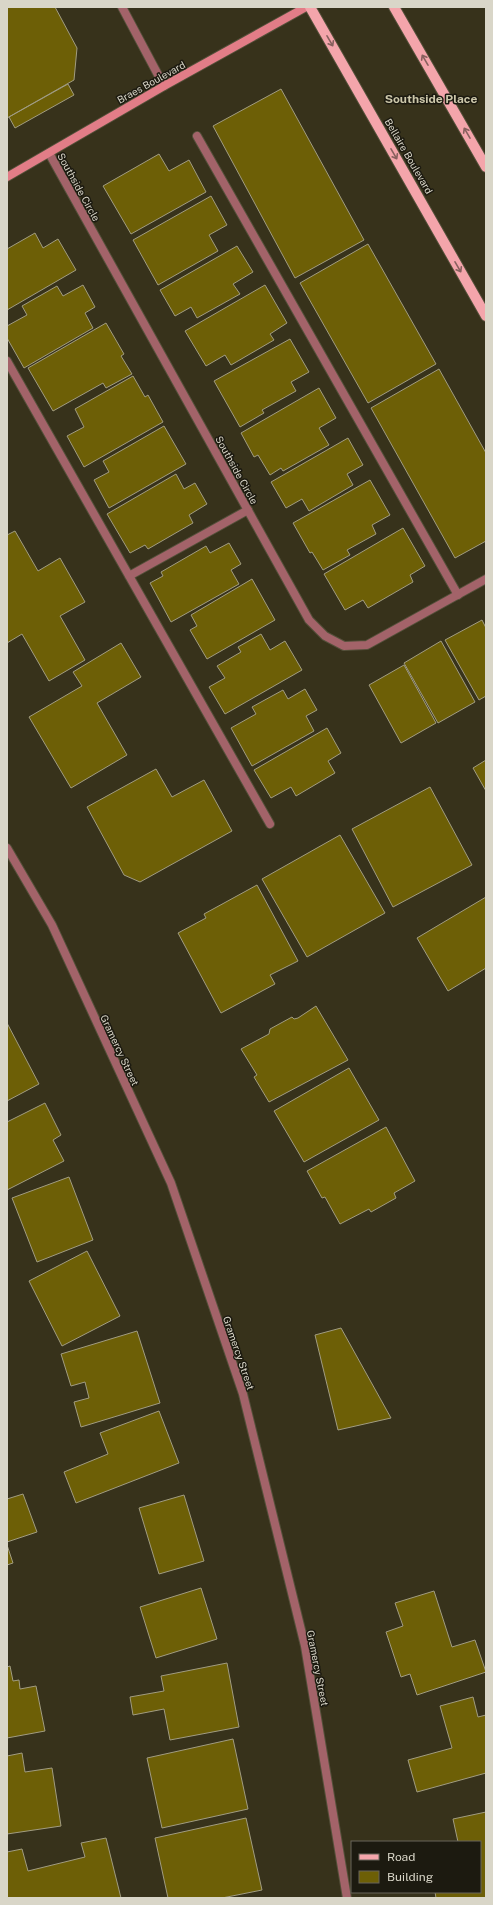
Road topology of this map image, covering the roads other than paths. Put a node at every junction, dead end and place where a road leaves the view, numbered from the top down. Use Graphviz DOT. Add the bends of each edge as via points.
graph roads {
  1 [pos="122,7"];
  2 [pos="306,7"];
  3 [pos="310,7"];
  4 [pos="394,7"];
  5 [pos="164,86"];
  6 [pos="197,136"];
  7 [pos="49,153"];
  8 [pos="486,167"];
  9 [pos="7,177"];
  10 [pos="486,316"];
  11 [pos="7,360"];
  12 [pos="248,510"];
  13 [pos="129,576"];
  14 [pos="486,579"];
  15 [pos="458,595"];
  16 [pos="270,824"];
  17 [pos="7,848"];
  18 [pos="347,1898"];
  1 -- 5 [label="street"];
  2 -- 5 [label="street, Braes Boulevard"];
  3 -- 10 [label="main road, Bellaire Boulevard, one-way"];
  8 -- 4 [label="main road, one-way"];
  5 -- 7 [label="street, Braes Boulevard"];
  6 -- 15 [label="street"];
  7 -- 9 [label="street, Braes Boulevard"];
  7 -- 12 [label="street, Southside Circle"];
  11 -- 13 [label="street"];
  12 -- 13 [label="street"];
  12 -- 15 [label="street, Southside Circle" via="309,620 325,636 344,646 367,645"];
  13 -- 16 [label="street"];
  14 -- 15 [label="street, Southside Circle"];
  17 -- 18 [label="street, Gramercy Street" via="52,925 170,1183 243,1394 305,1646"];
}
